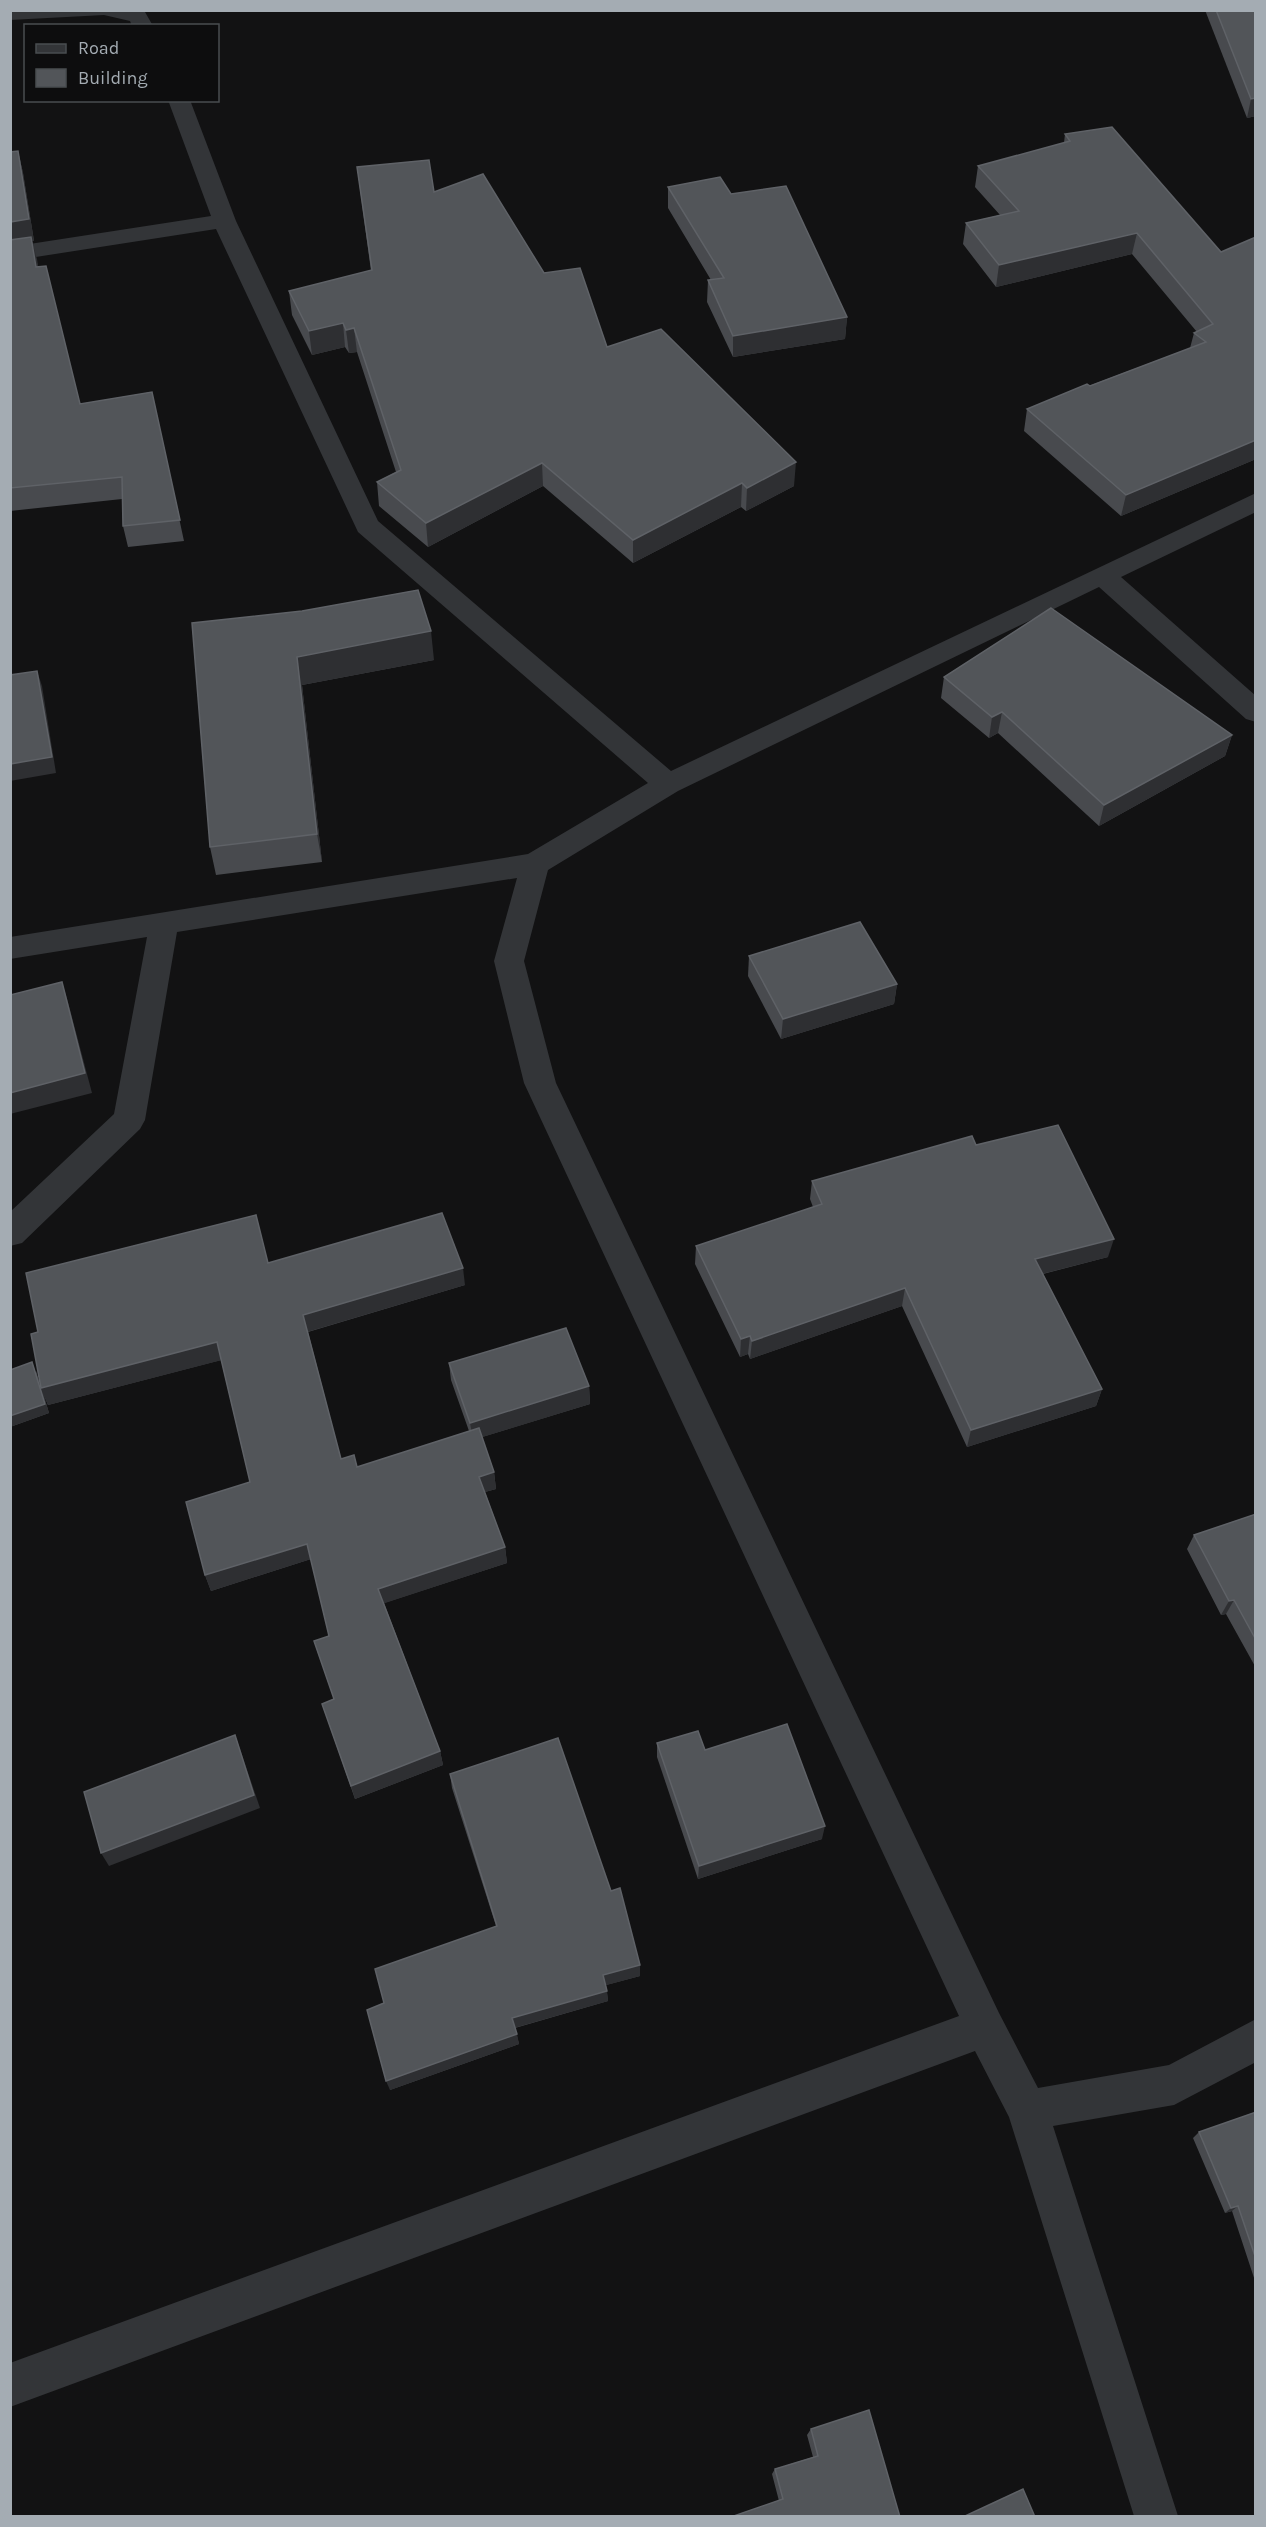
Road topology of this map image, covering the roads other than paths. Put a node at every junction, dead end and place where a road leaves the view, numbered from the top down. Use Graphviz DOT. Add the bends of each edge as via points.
graph roads {
  1 [pos="97,10"];
  2 [pos="110,10"];
  3 [pos="10,15"];
  4 [pos="142,24"];
  5 [pos="180,102"];
  6 [pos="224,221"];
  7 [pos="10,254"];
  8 [pos="1256,501"];
  9 [pos="1102,575"];
  10 [pos="1256,712"];
  11 [pos="668,784"];
  12 [pos="535,864"];
  13 [pos="164,924"];
  14 [pos="10,948"];
  15 [pos="10,1233"];
  16 [pos="985,2027"];
  17 [pos="1256,2039"];
  18 [pos="1027,2110"];
  19 [pos="10,2385"];
  20 [pos="1156,2517"];
  1 -- 3 [label="street"];
  2 -- 4 [label="street" via="138,16"];
  5 -- 6 [label="street"];
  6 -- 7 [label="street"];
  6 -- 11 [label="street" via="367,526"];
  8 -- 9 [label="street"];
  9 -- 10 [label="street"];
  9 -- 11 [label="street"];
  11 -- 12 [label="street"];
  12 -- 13 [label="street"];
  12 -- 16 [label="street" via="509,961 540,1083"];
  13 -- 14 [label="street"];
  13 -- 15 [label="street" via="129,1120"];
  16 -- 18 [label="street"];
  16 -- 19 [label="street"];
  17 -- 18 [label="street" via="1174,2085"];
  18 -- 20 [label="street"];
}
